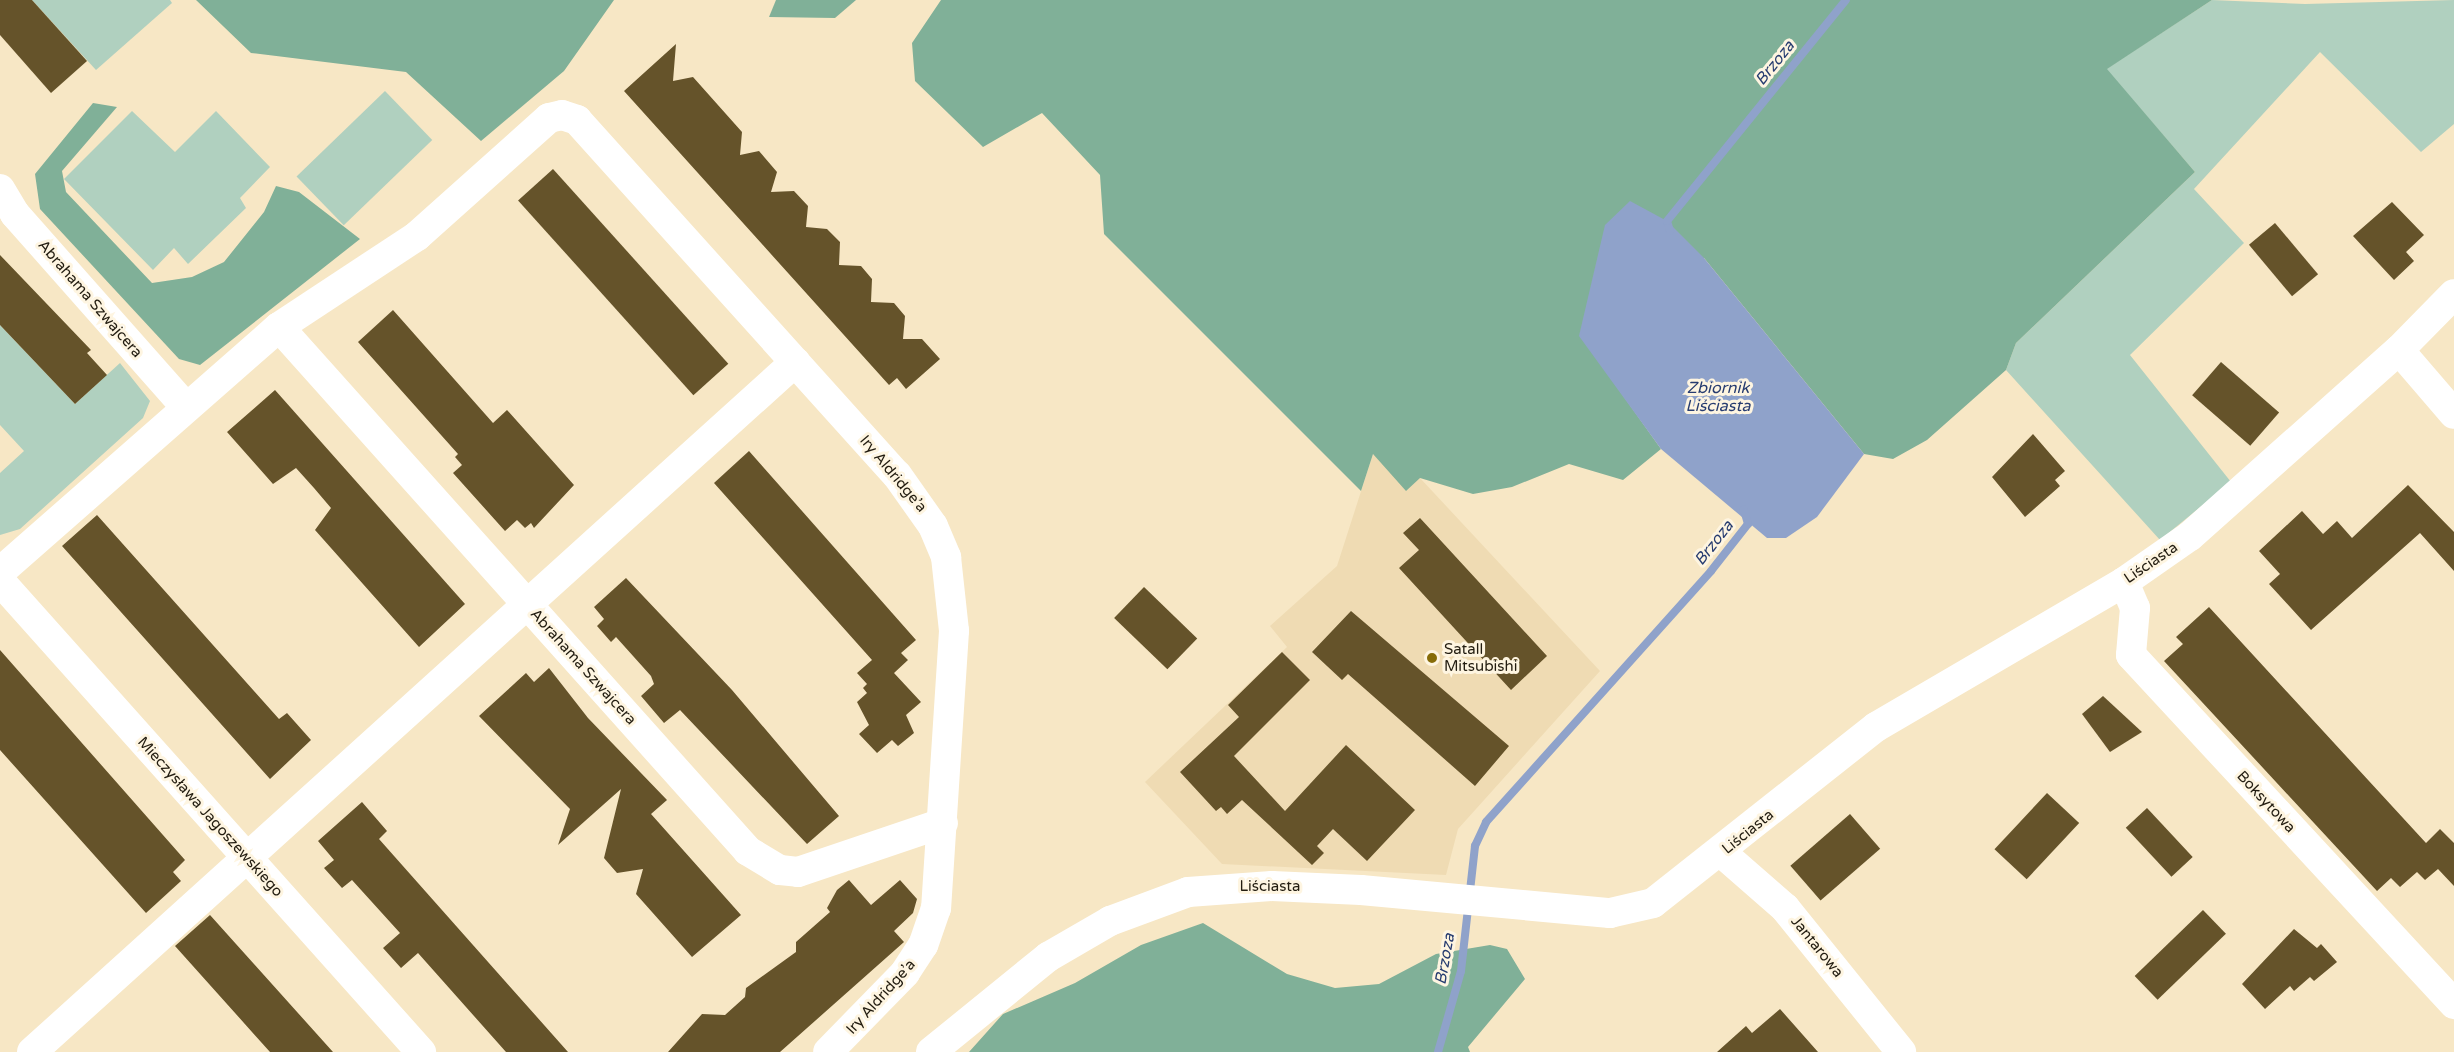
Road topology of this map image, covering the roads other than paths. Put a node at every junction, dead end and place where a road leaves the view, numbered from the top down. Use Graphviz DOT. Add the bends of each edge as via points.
graph roads {
  1 [pos="0,189"];
  2 [pos="2454,294"];
  3 [pos="279,327"];
  4 [pos="2399,350"];
  5 [pos="795,362"];
  6 [pos="185,406"];
  7 [pos="2454,414"];
  8 [pos="0,572"];
  9 [pos="0,581"];
  10 [pos="2124,582"];
  11 [pos="527,604"];
  12 [pos="943,823"];
  13 [pos="1722,853"];
  14 [pos="246,858"];
  15 [pos="2454,1004"];
  16 [pos="32,1052"];
  17 [pos="421,1052"];
  18 [pos="828,1052"];
  19 [pos="931,1052"];
  20 [pos="1901,1052"];
  1 -- 6 [label="street, Abrahama Szwajcera" via="15,214"];
  2 -- 4 [label="street, Liściasta"];
  3 -- 5 [label="street, Iry Aldridge’a" via="417,236 549,118 562,115 578,120"];
  3 -- 6 [label="street"];
  3 -- 11 [label="street, Abrahama Szwajcera"];
  4 -- 7 [label="street"];
  4 -- 10 [label="street, Liściasta" via="2190,536"];
  5 -- 11 [label="street"];
  5 -- 12 [label="street, Iry Aldridge’a" via="912,493 946,557 954,631"];
  6 -- 8 [label="street"];
  9 -- 14 [label="street, Mieczysława Jagoszewskiego"];
  10 -- 13 [label="street, Liściasta" via="1876,727"];
  10 -- 15 [label="street, Boksytowa" via="2135,608 2131,656"];
  11 -- 12 [label="street, Abrahama Szwajcera" via="748,851 766,864 798,872"];
  11 -- 14 [label="street"];
  12 -- 18 [label="street, Iry Aldridge’a" via="938,894 923,945 880,1002"];
  13 -- 19 [label="street, Liściasta" via="1666,895 1625,911 1272,886 1188,892 1110,921 1048,957"];
  13 -- 20 [label="street, Jantarowa" via="1785,908"];
  14 -- 16 [label="street"];
  14 -- 17 [label="street, Mieczysława Jagoszewskiego"];
}
